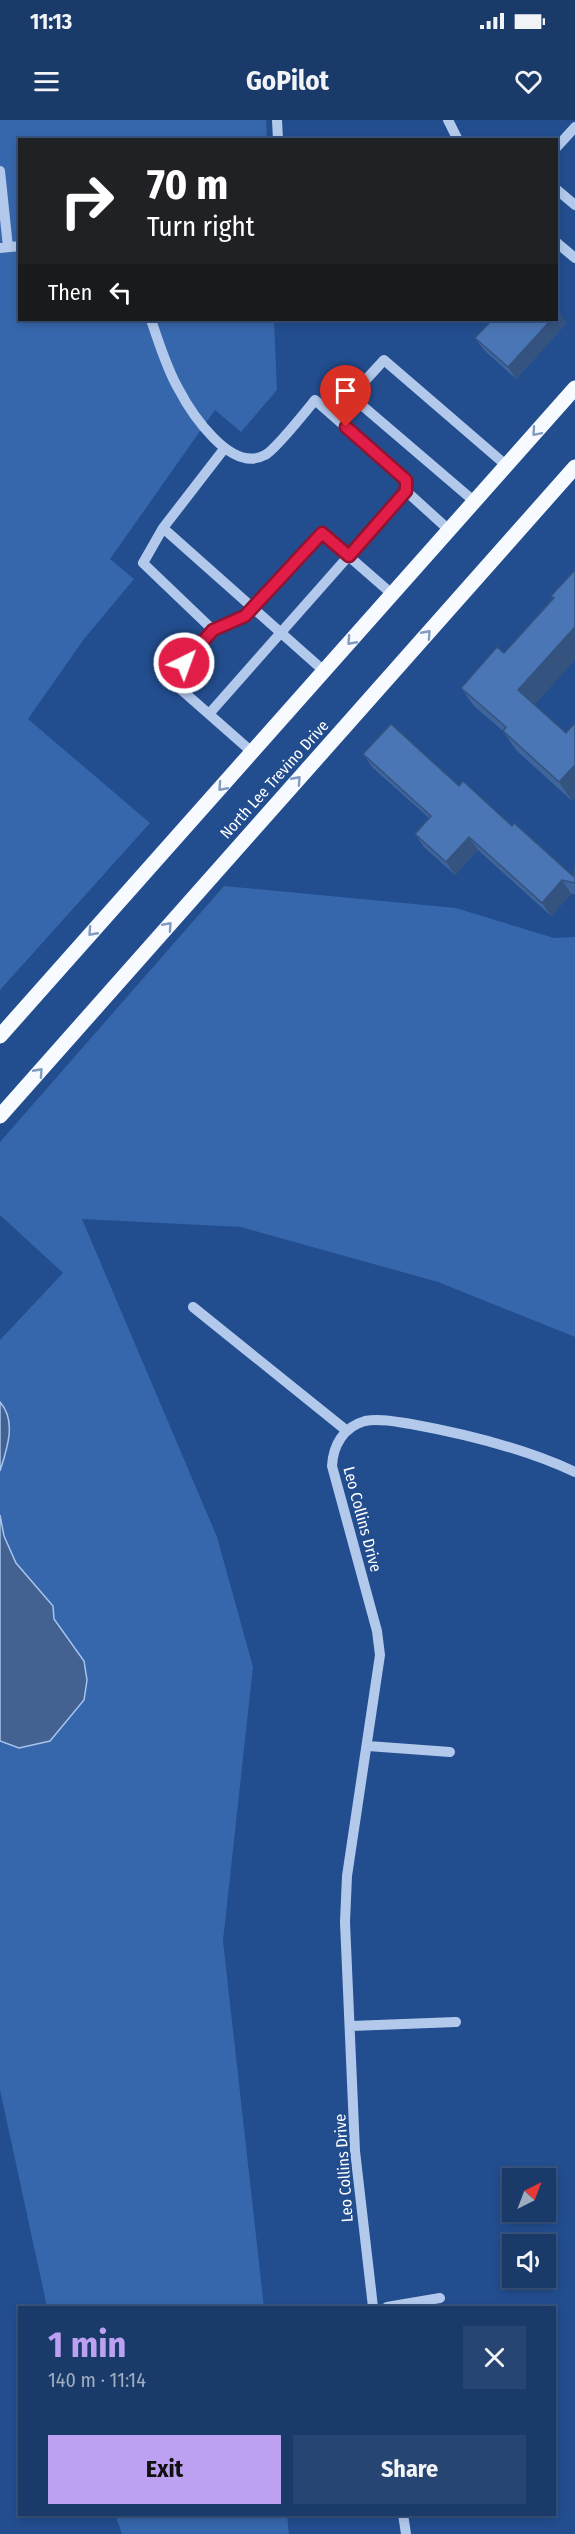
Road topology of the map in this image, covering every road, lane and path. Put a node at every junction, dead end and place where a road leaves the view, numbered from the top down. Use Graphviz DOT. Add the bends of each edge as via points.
graph roads {
  1 [pos="277,120"];
  2 [pos="448,120"];
  3 [pos="575,127"];
  4 [pos="278,138"];
  5 [pos="457,138"];
  6 [pos="558,146"];
  7 [pos="0,171"];
  8 [pos="558,191"];
  9 [pos="575,205"];
  10 [pos="558,244"];
  11 [pos="4,247"];
  12 [pos="575,258"];
  13 [pos="151,321"];
  14 [pos="575,388"];
  15 [pos="225,449"];
  16 [pos="507,466"];
  17 [pos="575,467"];
  18 [pos="406,491"];
  19 [pos="475,502"];
  20 [pos="163,528"];
  21 [pos="449,530"];
  22 [pos="349,556"];
  23 [pos="392,594"];
  24 [pos="253,608"];
  25 [pos="213,630"];
  26 [pos="281,633"];
  27 [pos="324,671"];
  28 [pos="209,714"];
  29 [pos="252,752"];
  30 [pos="0,1036"];
  31 [pos="0,1116"];
  32 [pos="193,1307"];
  33 [pos="347,1431"];
  34 [pos="575,1472"];
  35 [pos="368,1746"];
  36 [pos="450,1752"];
  37 [pos="456,2022"];
  38 [pos="351,2026"];
  39 [pos="440,2298"];
  40 [pos="373,2306"];
  41 [pos="393,2306"];
  42 [pos="403,2516"];
  43 [pos="406,2534"];
  1 -- 4 [label="street"];
  2 -- 5 [label="street"];
  3 -- 6 [label="street"];
  7 -- 11 [label="street"];
  8 -- 9 [label="street"];
  10 -- 12 [label="street"];
  13 -- 15 [label="street" via="178,388 207,432"];
  14 -- 16 [label="main road, North Lee Trevino Drive, one-way"];
  15 -- 18 [label="street" via="245,458 265,455 315,400 406,480"];
  15 -- 20 [label="street"];
  16 -- 19 [label="main road, North Lee Trevino Drive"];
  16 -- 19 [label="street" via="384,360 351,396"];
  31 -- 17 [label="main road, North Lee Trevino Drive, one-way"];
  18 -- 21 [label="street"];
  18 -- 22 [label="street"];
  19 -- 21 [label="main road, North Lee Trevino Drive"];
  20 -- 24 [label="street"];
  20 -- 25 [label="street" via="143,563"];
  21 -- 23 [label="main road, North Lee Trevino Drive"];
  22 -- 23 [label="street"];
  22 -- 24 [label="street" via="322,533"];
  22 -- 26 [label="street"];
  23 -- 27 [label="main road, North Lee Trevino Drive, one-way"];
  24 -- 25 [label="street" via="245,616"];
  24 -- 26 [label="street"];
  25 -- 28 [label="street" via="169,679"];
  26 -- 27 [label="street"];
  26 -- 28 [label="street"];
  27 -- 29 [label="main road, North Lee Trevino Drive"];
  28 -- 29 [label="street"];
  29 -- 30 [label="main road, North Lee Trevino Drive, one-way"];
  32 -- 33 [label="street"];
  33 -- 34 [label="street" via="365,1421 385,1420 438,1429 515,1449"];
  33 -- 35 [label="street, Leo Collins Drive" via="334,1448 332,1466 380,1655"];
  35 -- 36 [label="street"];
  35 -- 38 [label="street, Leo Collins Drive" via="347,1876 345,1922"];
  37 -- 38 [label="street"];
  38 -- 40 [label="street, Leo Collins Drive" via="356,2170"];
  39 -- 41 [label="street"];
  42 -- 43 [label="street"];
}
